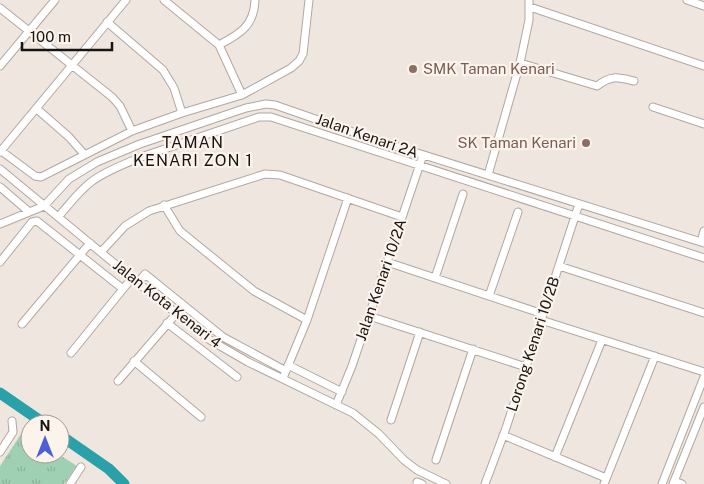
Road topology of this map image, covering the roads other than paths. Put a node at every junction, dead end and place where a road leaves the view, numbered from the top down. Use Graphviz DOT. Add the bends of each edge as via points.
graph roads {
  1 [pos="55,0"];
  2 [pos="126,0"];
  3 [pos="164,0"];
  4 [pos="255,0"];
  5 [pos="309,0"];
  6 [pos="687,0"];
  7 [pos="529,4"];
  8 [pos="704,6"];
  9 [pos="0,8"];
  10 [pos="107,22"];
  11 [pos="30,30"];
  12 [pos="219,45"];
  13 [pos="520,63"];
  14 [pos="0,66"];
  15 [pos="72,66"];
  16 [pos="704,66"];
  17 [pos="634,81"];
  18 [pos="242,95"];
  19 [pos="653,107"];
  20 [pos="37,109"];
  21 [pos="182,113"];
  22 [pos="704,124"];
  23 [pos="188,128"];
  24 [pos="132,131"];
  25 [pos="191,141"];
  26 [pos="0,151"];
  27 [pos="84,154"];
  28 [pos="423,155"];
  29 [pos="419,165"];
  30 [pos="0,169"];
  31 [pos="488,175"];
  32 [pos="0,187"];
  33 [pos="463,194"];
  34 [pos="348,198"];
  35 [pos="579,204"];
  36 [pos="164,205"];
  37 [pos="44,206"];
  38 [pos="28,212"];
  39 [pos="518,212"];
  40 [pos="575,216"];
  41 [pos="58,217"];
  42 [pos="402,217"];
  43 [pos="0,224"];
  44 [pos="704,231"];
  45 [pos="90,243"];
  46 [pos="702,243"];
  47 [pos="101,252"];
  48 [pos="80,256"];
  49 [pos="704,258"];
  50 [pos="0,262"];
  51 [pos="387,262"];
  52 [pos="558,266"];
  53 [pos="435,278"];
  54 [pos="135,281"];
  55 [pos="123,289"];
  56 [pos="489,296"];
  57 [pos="704,313"];
  58 [pos="176,314"];
  59 [pos="369,316"];
  60 [pos="542,317"];
  61 [pos="307,320"];
  62 [pos="22,324"];
  63 [pos="167,324"];
  64 [pos="420,332"];
  65 [pos="602,340"];
  66 [pos="473,350"];
  67 [pos="71,353"];
  68 [pos="655,356"];
  69 [pos="134,361"];
  70 [pos="526,367"];
  71 [pos="285,372"];
  72 [pos="704,372"];
  73 [pos="237,377"];
  74 [pos="118,381"];
  75 [pos="342,392"];
  76 [pos="336,405"];
  77 [pos="704,407"];
  78 [pos="201,417"];
  79 [pos="391,420"];
  80 [pos="12,421"];
  81 [pos="503,436"];
  82 [pos="0,452"];
  83 [pos="555,457"];
  84 [pos="436,460"];
  85 [pos="81,467"];
  86 [pos="605,481"];
  87 [pos="674,483"];
  88 [pos="70,484"];
  89 [pos="446,484"];
  90 [pos="486,484"];
  91 [pos="662,484"];
  92 [pos="682,484"];
  1 -- 11 [label="street"];
  2 -- 10 [label="street"];
  3 -- 12 [label="street"];
  4 -- 12 [label="street" via="252,19 237,36"];
  5 -- 18 [label="street" via="303,54 299,61"];
  6 -- 8 [label="street"];
  7 -- 13 [label="street"];
  7 -- 16 [label="street"];
  9 -- 11 [label="street"];
  10 -- 15 [label="street"];
  10 -- 21 [label="street" via="163,70 174,88"];
  11 -- 14 [label="street"];
  11 -- 15 [label="street"];
  12 -- 18 [label="street"];
  13 -- 17 [label="street" via="597,86 615,77"];
  13 -- 31 [label="street"];
  15 -- 20 [label="street"];
  15 -- 24 [label="street" via="116,102"];
  18 -- 21 [label="street"];
  19 -- 22 [label="street"];
  20 -- 26 [label="street"];
  20 -- 27 [label="street"];
  21 -- 24 [label="street"];
  23 -- 25 [label="street"];
  23 -- 28 [label="street, Jalan Kenari 2A" via="251,107 274,104"];
  23 -- 37 [label="street, Jalan Kenari 2A" via="140,144 79,172"];
  24 -- 27 [label="street"];
  25 -- 29 [label="street, Jalan Kenari 2A" via="259,117 271,117"];
  25 -- 41 [label="street, Jalan Kenari 2A" via="141,157 93,180"];
  26 -- 27 [label="street" via="36,176 45,175"];
  28 -- 29 [label="street, Jalan Kenari 10/2A"];
  28 -- 31 [label="street, Jalan Kenari 2A"];
  29 -- 40 [label="street, Jalan Kenari 2A"];
  29 -- 42 [label="street, Jalan Kenari 10/2A"];
  30 -- 37 [label="street, Jalan Kota Kenari 4"];
  31 -- 35 [label="street, Jalan Kenari 2A"];
  32 -- 38 [label="street"];
  33 -- 53 [label="street"];
  34 -- 36 [label="street" via="280,175 265,174"];
  34 -- 42 [label="street"];
  34 -- 61 [label="street"];
  35 -- 40 [label="street, Lorong Kenari 10/2B"];
  35 -- 46 [label="street, Jalan Kenari 2A"];
  36 -- 47 [label="street" via="130,222"];
  36 -- 61 [label="street" via="180,231 254,291"];
  37 -- 38 [label="street"];
  37 -- 41 [label="street, Jalan Kota Kenari 4"];
  38 -- 43 [label="street"];
  39 -- 56 [label="street"];
  40 -- 49 [label="street, Jalan Kenari 2A"];
  40 -- 52 [label="street, Lorong Kenari 10/2B"];
  41 -- 45 [label="street, Jalan Kota Kenari 4"];
  42 -- 51 [label="street, Jalan Kenari 10/2A"];
  44 -- 46 [label="street"];
  45 -- 47 [label="street, Jalan Kota Kenari 4"];
  45 -- 48 [label="street"];
  47 -- 54 [label="street, Jalan Kota Kenari 4"];
  48 -- 50 [label="street" via="35,221"];
  48 -- 55 [label="street"];
  48 -- 62 [label="street"];
  51 -- 53 [label="street"];
  51 -- 59 [label="street, Jalan Kenari 10/2A"];
  52 -- 57 [label="street"];
  52 -- 60 [label="street, Lorong Kenari 10/2B"];
  53 -- 56 [label="street"];
  54 -- 55 [label="street"];
  54 -- 58 [label="street, Jalan Kota Kenari 4"];
  54 -- 71 [label="street" via="145,274 223,337"];
  55 -- 67 [label="street"];
  56 -- 60 [label="street"];
  58 -- 63 [label="street"];
  58 -- 71 [label="street, Jalan Kota Kenari 4" via="225,350"];
  59 -- 64 [label="street"];
  59 -- 75 [label="street, Jalan Kenari 10/2A"];
  60 -- 65 [label="street"];
  60 -- 70 [label="street, Lorong Kenari 10/2B"];
  61 -- 71 [label="street"];
  63 -- 69 [label="street"];
  63 -- 73 [label="street"];
  64 -- 66 [label="street"];
  64 -- 79 [label="street"];
  65 -- 68 [label="street"];
  65 -- 83 [label="street"];
  66 -- 70 [label="street"];
  66 -- 84 [label="street"];
  68 -- 72 [label="street"];
  68 -- 86 [label="street"];
  69 -- 74 [label="street"];
  69 -- 78 [label="street"];
  70 -- 81 [label="street, Lorong Kenari 10/2B"];
  71 -- 75 [label="street"];
  71 -- 76 [label="street, Jalan Kota Kenari 4"];
  72 -- 91 [label="street"];
  75 -- 76 [label="street, Jalan Kenari 10/2A"];
  76 -- 89 [label="street, Jalan Kota Kenari 4" via="362,420 417,470"];
  77 -- 87 [label="street"];
  80 -- 82 [label="street" via="13,432"];
  81 -- 83 [label="street"];
  81 -- 90 [label="street, Lorong Kenari 10/2B"];
  83 -- 86 [label="street"];
  85 -- 88 [label="street"];
  87 -- 92 [label="street"];
}
